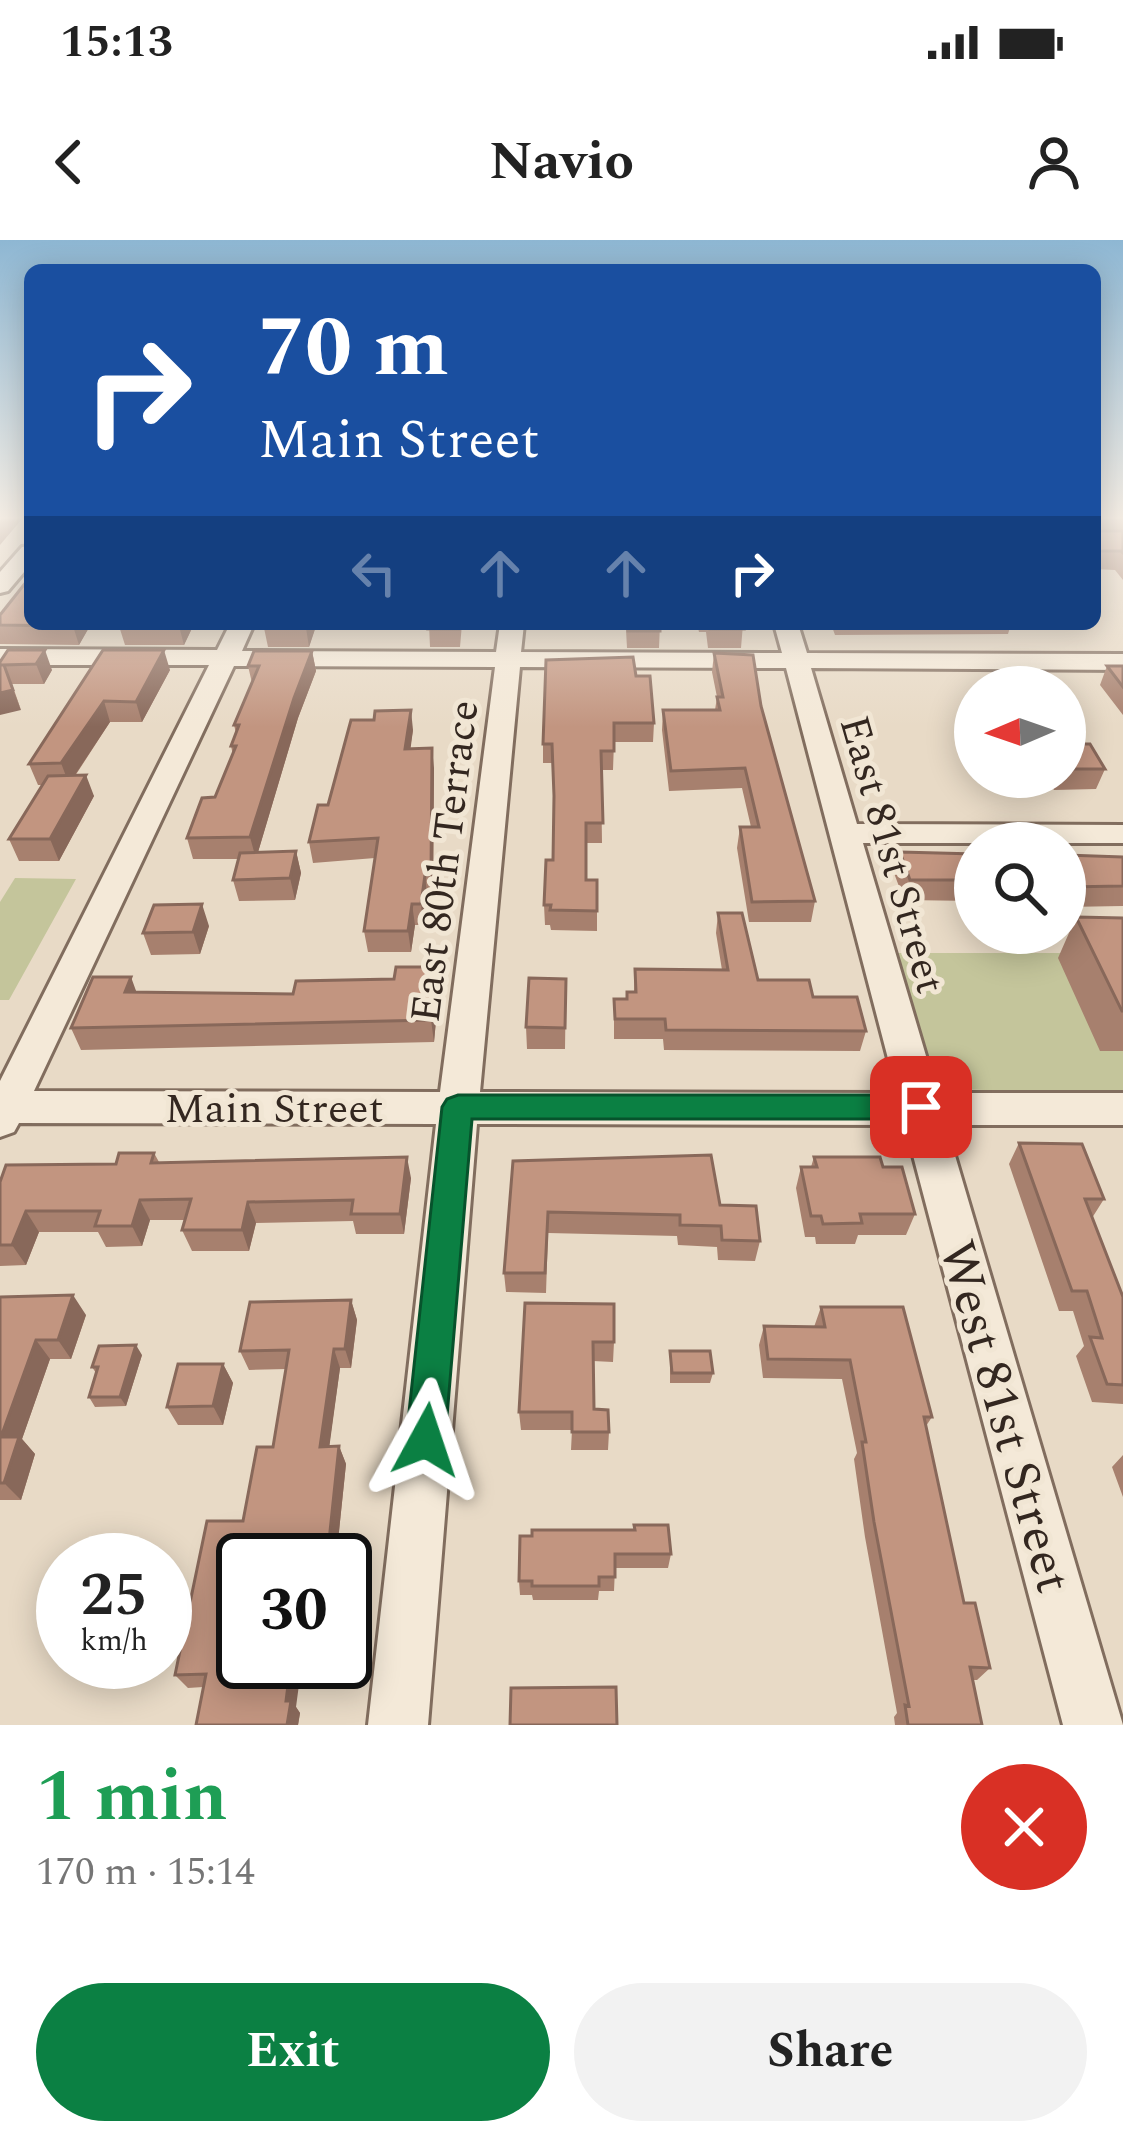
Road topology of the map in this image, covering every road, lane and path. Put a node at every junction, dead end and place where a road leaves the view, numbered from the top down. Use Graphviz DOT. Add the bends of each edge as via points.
graph roads {
  1 [pos="239,630"];
  2 [pos="512,630"];
  3 [pos="788,630"];
  4 [pos="0,657"];
  5 [pos="226,658"];
  6 [pos="509,660"];
  7 [pos="797,661"];
  8 [pos="1123,662"];
  9 [pos="844,833"];
  10 [pos="1123,834"];
  11 [pos="458,1107"];
  12 [pos="921,1107"];
  13 [pos="1123,1108"];
  14 [pos="2,1111"];
  15 [pos="398,1725"];
  16 [pos="1093,1725"];
  1 -- 5 [label="street"];
  2 -- 6 [label="street, East 80th Terrace"];
  3 -- 7 [label="street, East 81st Street"];
  4 -- 5 [label="street"];
  5 -- 6 [label="street"];
  5 -- 14 [label="street"];
  6 -- 7 [label="street"];
  6 -- 11 [label="street, East 80th Terrace"];
  7 -- 8 [label="street"];
  7 -- 9 [label="street, East 81st Street"];
  9 -- 10 [label="street"];
  9 -- 12 [label="street, East 81st Street"];
  11 -- 12 [label="street, Main Street"];
  11 -- 14 [label="street, Main Street"];
  11 -- 15 [label="street, East 80th Terrace"];
  12 -- 13 [label="street, Main Street"];
  12 -- 16 [label="street, West 81st Street"];
}
